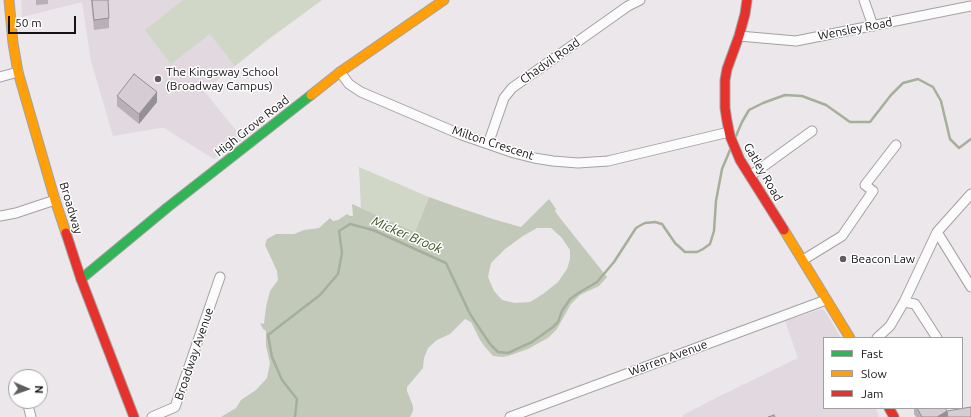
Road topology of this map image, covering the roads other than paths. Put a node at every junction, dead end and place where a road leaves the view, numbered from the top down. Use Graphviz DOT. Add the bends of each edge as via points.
graph roads {
  1 [pos="9,0"];
  2 [pos="444,0"];
  3 [pos="640,0"];
  4 [pos="747,0"];
  5 [pos="864,0"];
  6 [pos="955,4"];
  7 [pos="971,6"];
  8 [pos="873,26"];
  9 [pos="739,36"];
  10 [pos="18,72"];
  11 [pos="340,72"];
  12 [pos="0,78"];
  13 [pos="812,131"];
  14 [pos="730,134"];
  15 [pos="488,144"];
  16 [pos="896,145"];
  17 [pos="750,176"];
  18 [pos="971,194"];
  19 [pos="55,200"];
  20 [pos="0,216"];
  21 [pos="935,236"];
  22 [pos="803,260"];
  23 [pos="220,277"];
  24 [pos="81,279"];
  25 [pos="971,286"];
  26 [pos="826,300"];
  27 [pos="904,302"];
  28 [pos="849,337"];
  29 [pos="878,337"];
  30 [pos="935,337"];
  31 [pos="134,417"];
  32 [pos="152,417"];
  33 [pos="510,417"];
  1 -- 10 [label="street, Broadway"];
  2 -- 11 [label="street, High Grove Road"];
  3 -- 15 [label="street, Chadvil Road" via="512,88 504,98"];
  4 -- 9 [label="street, Gatley Road"];
  5 -- 8 [label="street"];
  6 -- 7 [label="street, Wensley Road"];
  6 -- 8 [label="street, Wensley Road"];
  8 -- 9 [label="street, Wensley Road" via="796,41"];
  9 -- 14 [label="street, Gatley Road" via="725,80 725,108"];
  10 -- 12 [label="street"];
  10 -- 19 [label="street, Broadway"];
  11 -- 15 [label="street, Milton Crescent" via="349,84 361,92"];
  11 -- 24 [label="street, High Grove Road"];
  13 -- 17 [label="street"];
  14 -- 15 [label="street, Milton Crescent" via="584,164 534,158"];
  14 -- 17 [label="street, Gatley Road" via="740,160"];
  16 -- 22 [label="street" via="865,185 874,191 842,236"];
  17 -- 22 [label="street, Gatley Road"];
  18 -- 21 [label="street"];
  19 -- 20 [label="street"];
  19 -- 24 [label="street, Broadway"];
  21 -- 25 [label="street"];
  21 -- 27 [label="street"];
  22 -- 26 [label="street, Gatley Road"];
  23 -- 32 [label="street, Broadway Avenue" via="176,406"];
  24 -- 31 [label="street, Broadway"];
  26 -- 28 [label="street, Gatley Road"];
  26 -- 33 [label="street, Warren Avenue"];
  27 -- 29 [label="street" via="890,326"];
  27 -- 30 [label="street" via="916,304"];
}
